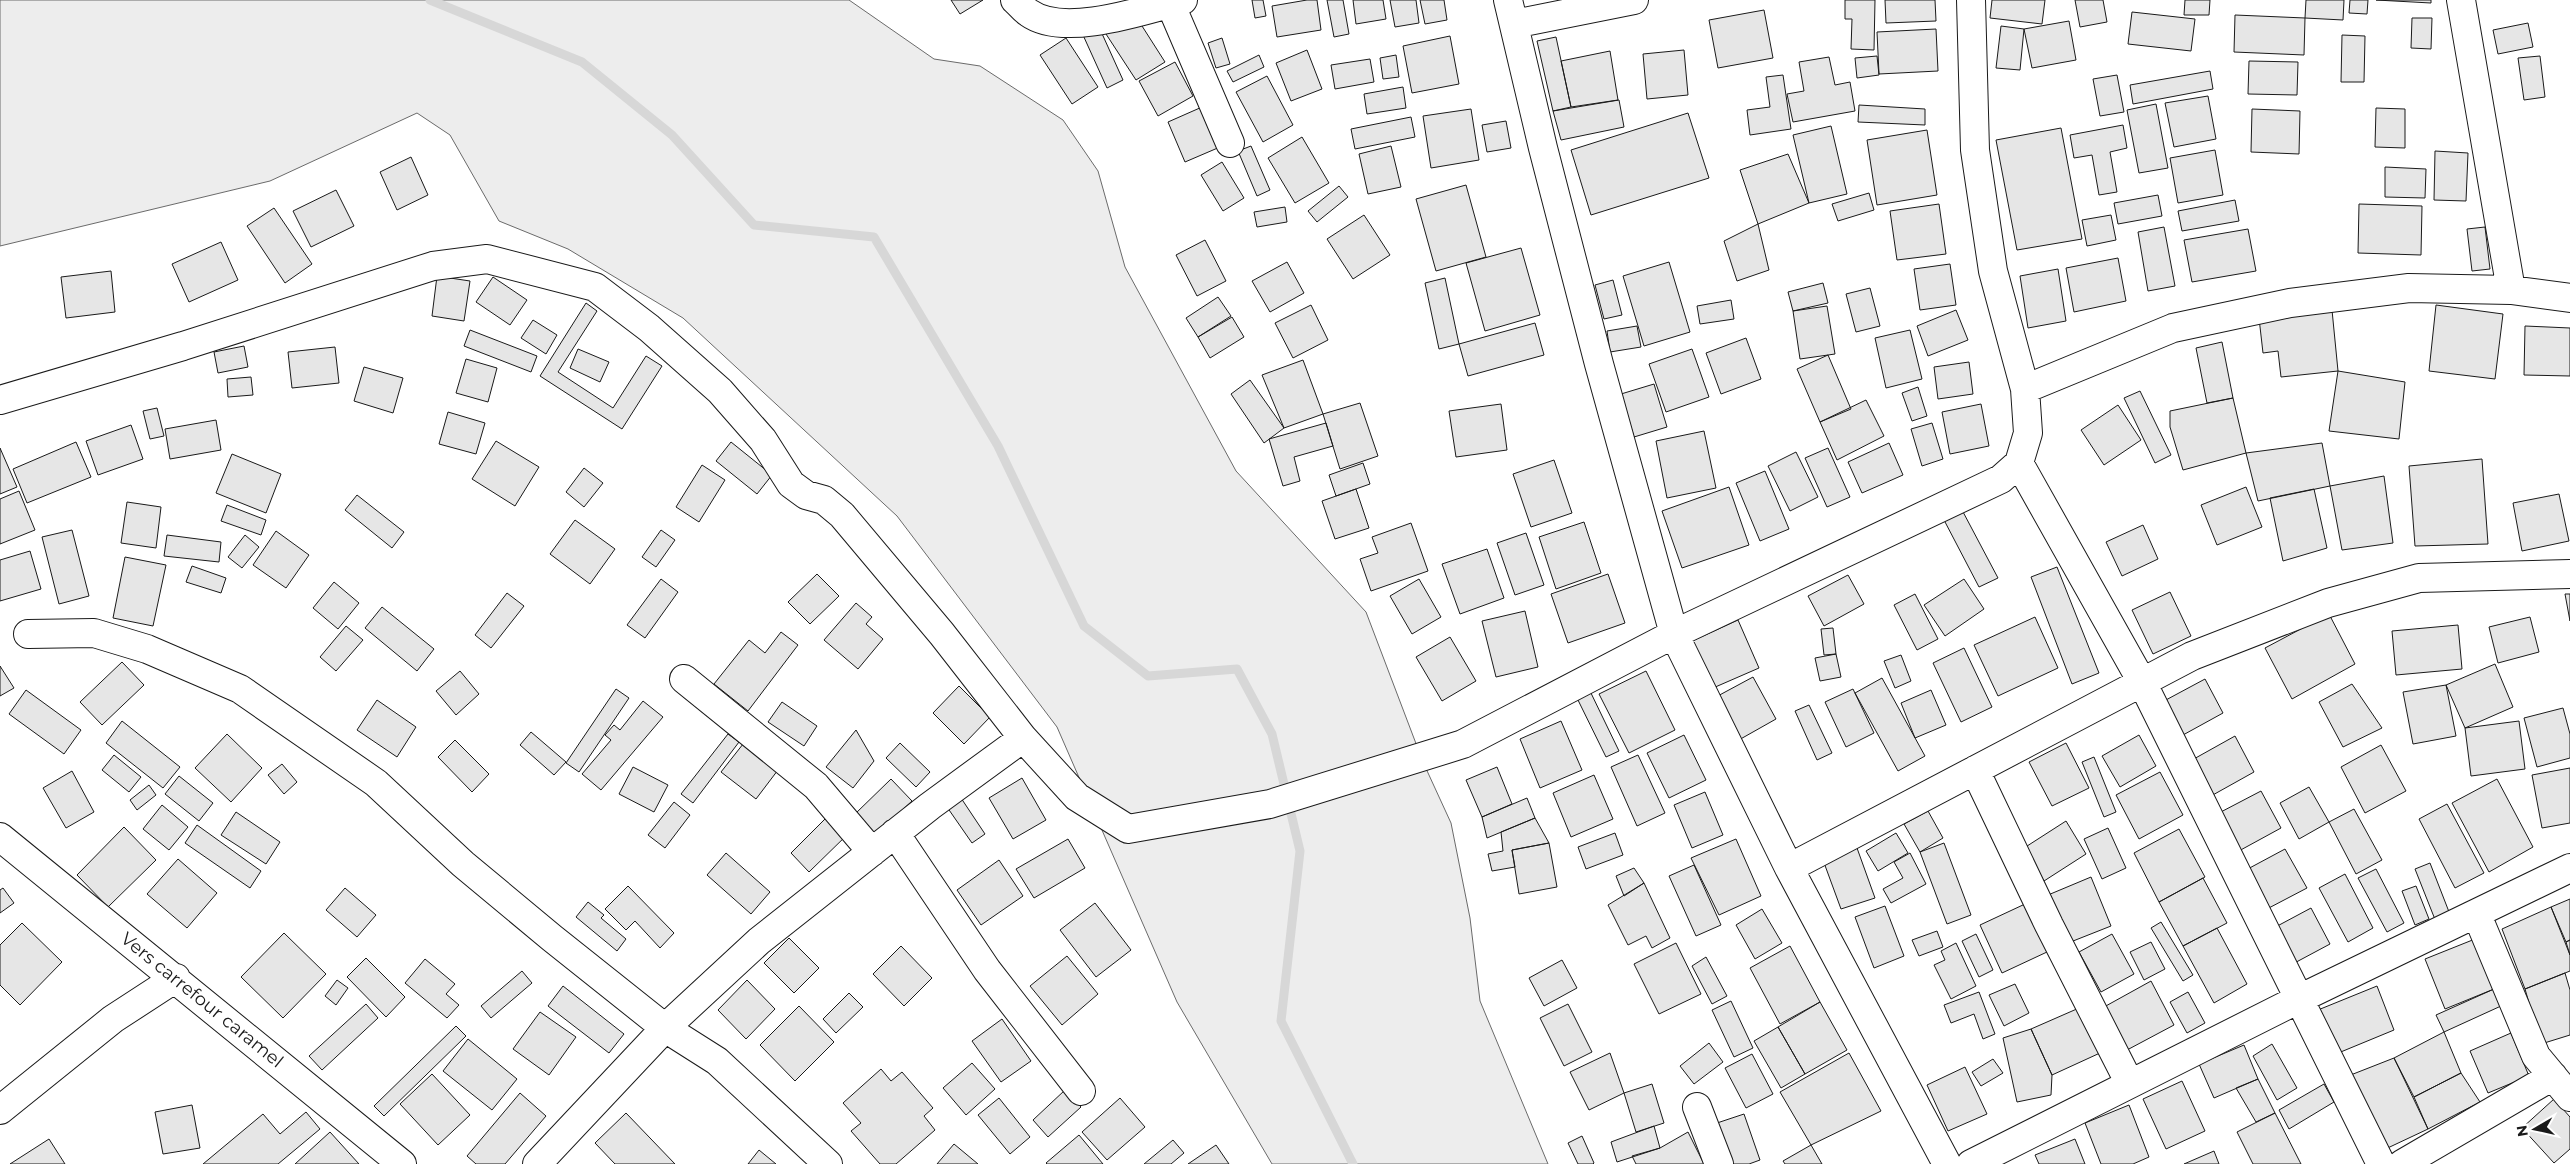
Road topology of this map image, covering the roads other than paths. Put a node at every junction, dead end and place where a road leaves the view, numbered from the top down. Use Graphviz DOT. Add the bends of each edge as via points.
graph roads {
  1 [pos="1015,0"];
  2 [pos="1634,0"];
  3 [pos="1971,0"];
  4 [pos="2461,0"];
  5 [pos="1176,2"];
  6 [pos="1511,12"];
  7 [pos="1230,143"];
  8 [pos="2511,290"];
  9 [pos="2570,298"];
  10 [pos="2025,389"];
  11 [pos="0,400"];
  12 [pos="2019,463"];
  13 [pos="2570,574"];
  14 [pos="28,634"];
  15 [pos="1674,634"];
  16 [pos="684,679"];
  17 [pos="2142,682"];
  18 [pos="1023,738"];
  19 [pos="1975,770"];
  20 [pos="895,833"];
  21 [pos="0,837"];
  22 [pos="872,852"];
  23 [pos="1789,868"];
  24 [pos="2570,868"];
  25 [pos="2477,915"];
  26 [pos="176,978"];
  27 [pos="2300,999"];
  28 [pos="665,1028"];
  29 [pos="2553,1076"];
  30 [pos="2130,1084"];
  31 [pos="1081,1091"];
  32 [pos="2570,1097"];
  33 [pos="1696,1107"];
  34 [pos="0,1110"];
  35 [pos="402,1164"];
  36 [pos="537,1164"];
  37 [pos="828,1164"];
  38 [pos="1719,1164"];
  39 [pos="1947,1164"];
  40 [pos="1971,1164"];
  41 [pos="2381,1164"];
  42 [pos="2402,1164"];
  1 -- 5 [label="street" via="1030,14 1061,23 1087,23"];
  2 -- 6 [label="street"];
  3 -- 10 [label="street" via="1974,150 1993,271"];
  4 -- 8 [label="street"];
  5 -- 7 [label="street"];
  6 -- 15 [label="street" via="1598,364"];
  8 -- 9 [label="street"];
  8 -- 10 [label="street" via="2409,288 2290,303 2174,328"];
  10 -- 12 [label="street" via="2028,433"];
  11 -- 18 [label="street" via="183,346 433,266 487,259 595,287 649,328 720,391 763,440 792,484 806,495 824,500 842,515 942,634"];
  12 -- 15 [label="street" via="2001,479"];
  12 -- 17 [label="street"];
  13 -- 17 [label="street" via="2419,578 2310,610 2192,656"];
  14 -- 28 [label="street" via="94,633 147,649 240,690 376,783 463,864"];
  15 -- 18 [label="street" via="1463,744 1270,804 1128,829 1077,798"];
  15 -- 23 [label="street"];
  16 -- 22 [label="street" via="816,786"];
  17 -- 19 [label="street"];
  17 -- 27 [label="street"];
  18 -- 20 [label="street"];
  19 -- 23 [label="street"];
  19 -- 30 [label="street"];
  20 -- 22 [label="street"];
  20 -- 31 [label="street" via="987,970"];
  21 -- 26 [label="street, Vers carrefour caramel"];
  22 -- 28 [label="street" via="759,941"];
  23 -- 39 [label="street"];
  24 -- 25 [label="street"];
  25 -- 27 [label="street"];
  25 -- 29 [label="street" via="2536,1056"];
  26 -- 34 [label="street" via="113,1019"];
  26 -- 35 [label="street, Vers carrefour caramel"];
  27 -- 30 [label="street"];
  27 -- 41 [label="street"];
  28 -- 36 [label="street"];
  28 -- 37 [label="street" via="718,1061"];
  29 -- 32 [label="street"];
  29 -- 42 [label="street"];
  30 -- 40 [label="street"];
  33 -- 38 [label="street"];
}
